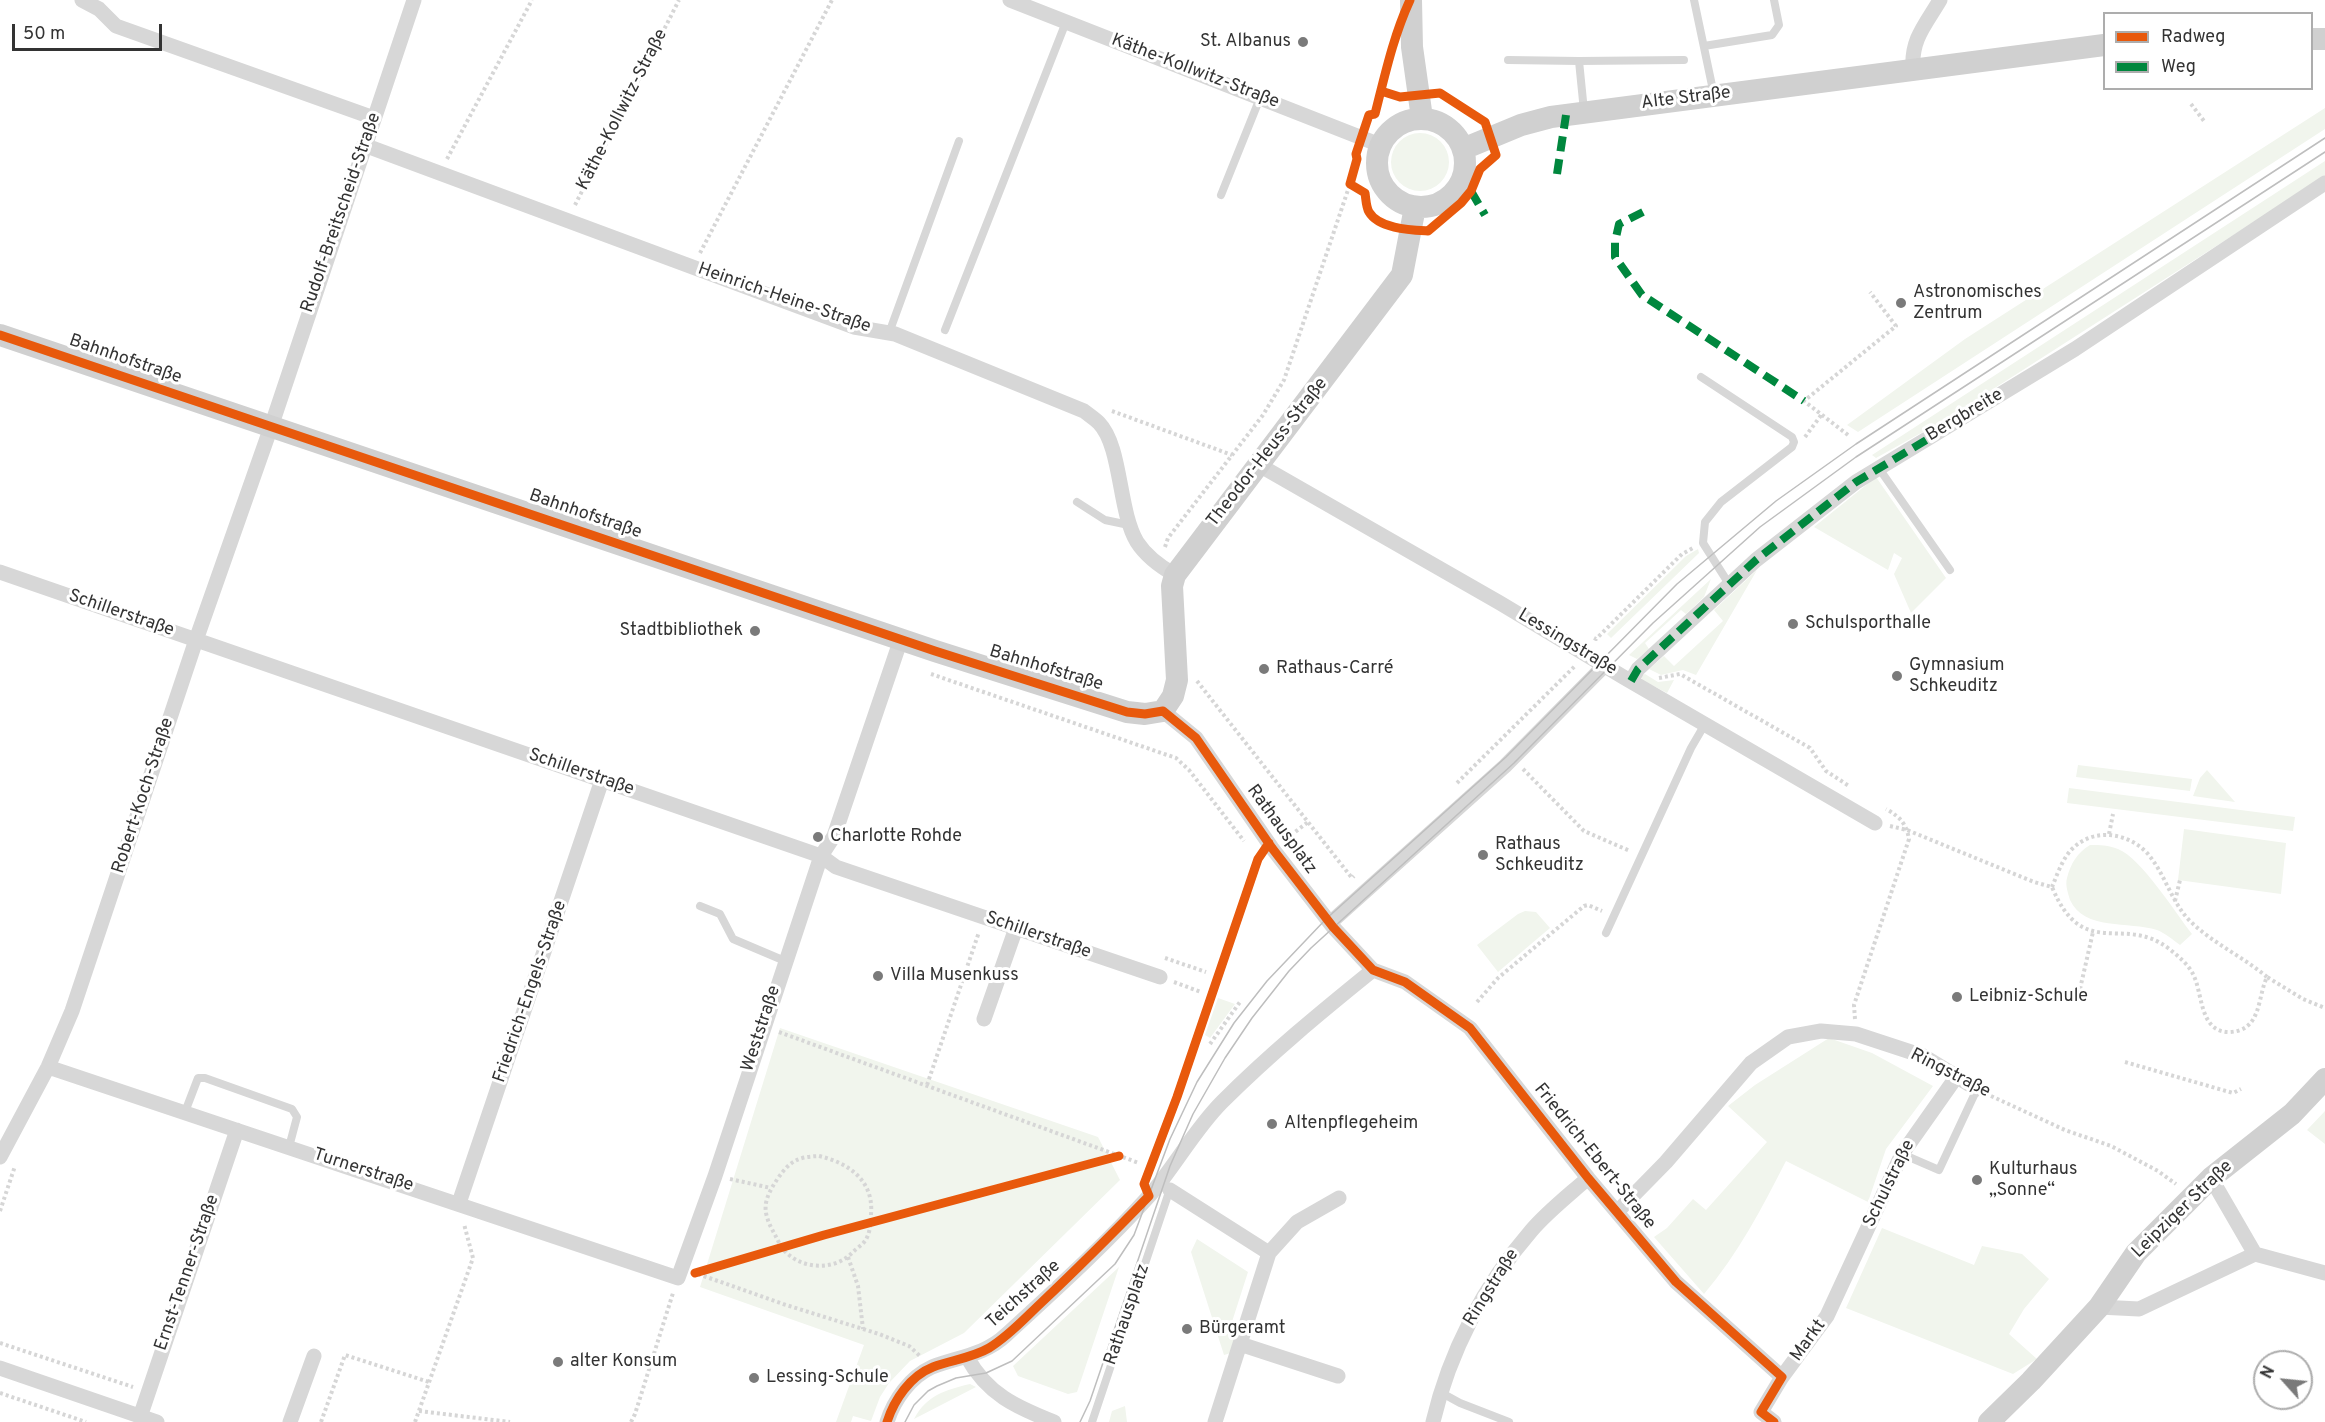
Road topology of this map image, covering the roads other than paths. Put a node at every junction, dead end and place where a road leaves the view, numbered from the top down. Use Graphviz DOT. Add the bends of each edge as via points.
graph roads {
  1 [pos="82,0"];
  2 [pos="414,0"];
  3 [pos="1010,0"];
  4 [pos="1411,0"];
  5 [pos="1694,0"];
  6 [pos="1774,0"];
  7 [pos="1940,0"];
  8 [pos="1066,22"];
  9 [pos="2103,45"];
  10 [pos="1704,46"];
  11 [pos="1508,60"];
  12 [pos="1684,60"];
  13 [pos="1579,61"];
  14 [pos="1913,68"];
  15 [pos="1714,96"];
  16 [pos="1260,98"];
  17 [pos="1584,112"];
  18 [pos="374,118"];
  19 [pos="1422,118"];
  20 [pos="959,141"];
  21 [pos="364,145"];
  22 [pos="1380,145"];
  23 [pos="1463,149"];
  24 [pos="2325,183"];
  25 [pos="1221,195"];
  26 [pos="1415,207"];
  27 [pos="945,330"];
  28 [pos="889,333"];
  29 [pos="0,335"];
  30 [pos="1701,377"];
  31 [pos="271,427"];
  32 [pos="1259,465"];
  33 [pos="1878,467"];
  34 [pos="1077,502"];
  35 [pos="1130,526"];
  36 [pos="1166,570"];
  37 [pos="1950,570"];
  38 [pos="0,572"];
  39 [pos="1729,584"];
  40 [pos="900,639"];
  41 [pos="196,640"];
  42 [pos="1605,664"];
  43 [pos="1634,675"];
  44 [pos="1163,711"];
  45 [pos="1705,724"];
  46 [pos="602,780"];
  47 [pos="1875,823"];
  48 [pos="1276,842"];
  49 [pos="821,856"];
  50 [pos="700,906"];
  51 [pos="1329,923"];
  52 [pos="1016,928"];
  53 [pos="1606,933"];
  54 [pos="785,962"];
  55 [pos="1373,970"];
  56 [pos="1160,977"];
  57 [pos="984,1019"];
  58 [pos="48,1067"];
  59 [pos="1957,1076"];
  60 [pos="2325,1079"];
  61 [pos="1977,1089"];
  62 [pos="185,1112"];
  63 [pos="237,1130"];
  64 [pos="289,1147"];
  65 [pos="2,1150"];
  66 [pos="1902,1154"];
  67 [pos="1168,1173"];
  68 [pos="1588,1178"];
  69 [pos="2211,1178"];
  70 [pos="1170,1190"];
  71 [pos="1149,1196"];
  72 [pos="1339,1198"];
  73 [pos="459,1203"];
  74 [pos="1617,1212"];
  75 [pos="1269,1253"];
  76 [pos="2255,1254"];
  77 [pos="2325,1273"];
  78 [pos="678,1278"];
  79 [pos="1835,1299"];
  80 [pos="2099,1307"];
  81 [pos="1240,1344"];
  82 [pos="314,1356"];
  83 [pos="968,1357"];
  84 [pos="0,1368"];
  85 [pos="1338,1377"];
  86 [pos="1782,1377"];
  87 [pos="1440,1392"];
  88 [pos="140,1417"];
  89 [pos="1758,1417"];
  90 [pos="157,1422"];
  91 [pos="290,1422"];
  92 [pos="887,1422"];
  93 [pos="1054,1422"];
  94 [pos="1092,1422"];
  95 [pos="1215,1422"];
  96 [pos="1433,1422"];
  97 [pos="1509,1422"];
  98 [pos="1774,1422"];
  99 [pos="1989,1422"];
  1 -- 18 [label="street" via="99,9 116,26"];
  2 -- 18 [label="street, Rudolf-Breitscheid-Straße"];
  3 -- 8 [label="street, Käthe-Kollwitz-Straße"];
  4 -- 19 [label="street" via="1412,47"];
  5 -- 10 [label="lane"];
  6 -- 10 [label="lane" via="1779,26 1772,35"];
  7 -- 14 [label="street" via="1917,38"];
  8 -- 16 [label="street, Käthe-Kollwitz-Straße"];
  8 -- 27 [label="lane"];
  9 -- 14 [label="street, Alte Straße"];
  10 -- 15 [label="lane"];
  11 -- 13 [label="lane"];
  12 -- 13 [label="lane"];
  13 -- 17 [label="lane"];
  14 -- 15 [label="street, Alte Straße"];
  15 -- 17 [label="street, Alte Straße"];
  16 -- 22 [label="street, Käthe-Kollwitz-Straße"];
  16 -- 25 [label="lane"];
  17 -- 23 [label="street, Alte Straße" via="1521,125"];
  18 -- 21 [label="street, Rudolf-Breitscheid-Straße"];
  19 -- 22 [label="street" via="1397,125"];
  19 -- 23 [label="street" via="1447,127"];
  20 -- 28 [label="lane"];
  21 -- 28 [label="street, Heinrich-Heine-Straße" via="854,327"];
  21 -- 31 [label="street, Rudolf-Breitscheid-Straße"];
  22 -- 26 [label="street" via="1377,172 1382,185 1390,195"];
  23 -- 26 [label="street" via="1465,164 1455,191 1437,204"];
  24 -- 33 [label="street, Bergbreite" via="2075,349"];
  26 -- 32 [label="street, Theodor-Heuss-Straße" via="1402,275"];
  28 -- 35 [label="street, Heinrich-Heine-Straße" via="1084,411 1100,423 1109,439"];
  29 -- 31 [label="street, Bahnhofstraße"];
  30 -- 39 [label="lane" via="1794,442 1721,502 1705,522 1703,543"];
  31 -- 40 [label="street, Bahnhofstraße"];
  31 -- 41 [label="street, Robert-Koch-Straße"];
  32 -- 36 [label="street, Theodor-Heuss-Straße"];
  32 -- 42 [label="street, Lessingstraße"];
  33 -- 37 [label="lane"];
  33 -- 39 [label="street, Bergbreite"];
  34 -- 35 [label="lane" via="1105,520"];
  35 -- 36 [label="street, Heinrich-Heine-Straße" via="1138,543"];
  36 -- 44 [label="street" via="1172,586 1177,680"];
  38 -- 41 [label="street, Schillerstraße"];
  39 -- 43 [label="street, Bergbreite"];
  40 -- 44 [label="street, Bahnhofstraße" via="1126,712"];
  40 -- 49 [label="street, Weststraße" via="834,836"];
  41 -- 46 [label="street, Schillerstraße"];
  41 -- 58 [label="street, Robert-Koch-Straße" via="72,1011"];
  42 -- 43 [label="street, Lessingstraße"];
  42 -- 51 [label="street" via="1505,766"];
  43 -- 45 [label="street, Lessingstraße"];
  44 -- 48 [label="street, Rathausplatz" via="1196,738"];
  45 -- 47 [label="street, Lessingstraße"];
  45 -- 53 [label="lane"];
  46 -- 49 [label="street, Schillerstraße"];
  46 -- 73 [label="street, Friedrich-Engels-Straße"];
  48 -- 51 [label="street, Rathausplatz"];
  48 -- 71 [label="lane" via="1258,859 1144,1184"];
  49 -- 52 [label="street, Schillerstraße" via="836,867"];
  49 -- 54 [label="street, Weststraße"];
  50 -- 54 [label="lane" via="720,914 734,939"];
  51 -- 55 [label="street, Rathausplatz"];
  52 -- 56 [label="street, Schillerstraße"];
  52 -- 57 [label="street"];
  54 -- 78 [label="street, Weststraße"];
  55 -- 67 [label="street, Teichstraße" via="1289,1038 1220,1104"];
  55 -- 68 [label="street, Friedrich-Ebert-Straße" via="1405,982 1470,1028"];
  58 -- 62 [label="street, Turnerstraße"];
  58 -- 65 [label="street, Robert-Koch-Straße"];
  59 -- 61 [label="street, Ringstraße"];
  59 -- 66 [label="street, Schulstraße"];
  59 -- 74 [label="street, Ringstraße" via="1923,1056 1856,1034 1821,1031 1788,1037 1751,1063 1718,1110 1669,1165"];
  60 -- 69 [label="street, Leipziger Straße" via="2292,1114"];
  61 -- 66 [label="lane" via="1939,1170"];
  62 -- 63 [label="street, Turnerstraße"];
  62 -- 64 [label="lane" via="198,1078 205,1078 292,1109 297,1117"];
  63 -- 64 [label="street, Turnerstraße"];
  63 -- 88 [label="street, Ernst-Tenner-Straße"];
  64 -- 73 [label="street, Turnerstraße"];
  66 -- 79 [label="street, Schulstraße"];
  67 -- 70 [label="lane, Rathausplatz"];
  67 -- 71 [label="street, Teichstraße"];
  68 -- 74 [label="street, Friedrich-Ebert-Straße"];
  68 -- 87 [label="street, Ringstraße" via="1532,1229 1500,1269 1465,1333"];
  69 -- 76 [label="street"];
  69 -- 80 [label="street, Leipziger Straße" via="2136,1253"];
  70 -- 75 [label="street"];
  70 -- 94 [label="lane, Rathausplatz"];
  71 -- 83 [label="street, Teichstraße" via="1002,1339"];
  72 -- 75 [label="street" via="1298,1222"];
  73 -- 78 [label="street, Turnerstraße"];
  74 -- 86 [label="street, Friedrich-Ebert-Straße" via="1676,1282"];
  75 -- 81 [label="street"];
  76 -- 77 [label="street"];
  76 -- 80 [label="street" via="2139,1309"];
  79 -- 86 [label="street, Markt"];
  80 -- 99 [label="street, Leipziger Straße"];
  81 -- 85 [label="street"];
  81 -- 95 [label="street"];
  82 -- 91 [label="street"];
  83 -- 92 [label="street, Teichstraße" via="931,1368 915,1379 892,1407"];
  83 -- 93 [label="street" via="990,1389 1023,1410"];
  84 -- 88 [label="street"];
  86 -- 89 [label="street, Markt"];
  87 -- 96 [label="street, Ringstraße"];
  87 -- 97 [label="lane"];
  88 -- 90 [label="street"];
  89 -- 98 [label="street, Markt"];
}
